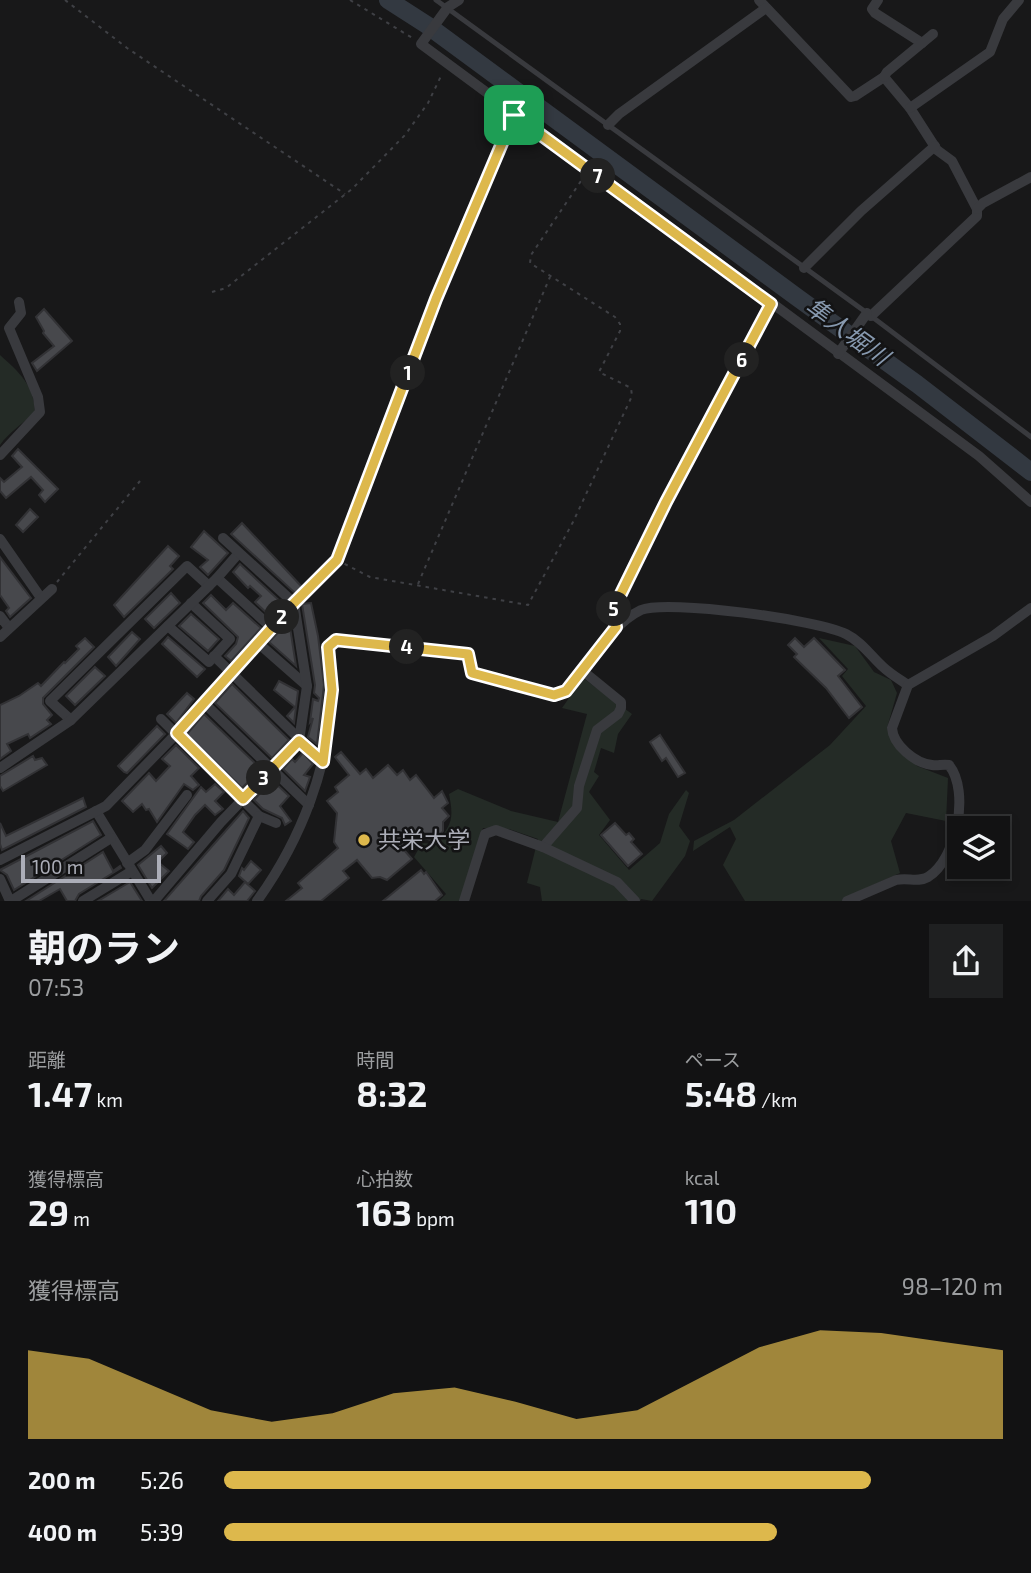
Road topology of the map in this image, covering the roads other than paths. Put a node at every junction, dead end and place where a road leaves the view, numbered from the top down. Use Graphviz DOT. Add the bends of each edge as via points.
graph roads {
  1 [pos="436,0"];
  2 [pos="459,0"];
  3 [pos="878,0"];
  4 [pos="1019,0"];
  5 [pos="762,4"];
  6 [pos="448,8"];
  7 [pos="933,34"];
  8 [pos="922,43"];
  9 [pos="884,78"];
  10 [pos="910,108"];
  11 [pos="514,115"];
  12 [pos="608,125"];
  13 [pos="935,146"];
  14 [pos="1031,177"];
  15 [pos="483,190"];
  16 [pos="977,209"];
  17 [pos="804,268"];
  18 [pos="19,302"];
  19 [pos="869,314"];
  20 [pos="838,354"];
  21 [pos="1031,437"];
  22 [pos="0,455"];
  23 [pos="1031,502"];
  24 [pos="223,538"];
  25 [pos="0,539"];
  26 [pos="238,554"];
  27 [pos="213,582"];
  28 [pos="52,589"];
  29 [pos="41,598"];
  30 [pos="294,603"];
  31 [pos="191,604"];
  32 [pos="1031,608"];
  33 [pos="0,616"];
  34 [pos="168,626"];
  35 [pos="272,628"];
  36 [pos="4,632"];
  37 [pos="258,643"];
  38 [pos="214,656"];
  39 [pos="583,671"];
  40 [pos="232,672"];
  41 [pos="908,685"];
  42 [pos="307,686"];
  43 [pos="204,703"];
  44 [pos="161,719"];
  45 [pos="71,720"];
  46 [pos="177,733"];
  47 [pos="299,741"];
  48 [pos="323,762"];
  49 [pos="0,768"];
  50 [pos="272,770"];
  51 [pos="187,795"];
  52 [pos="243,799"];
  53 [pos="309,805"];
  54 [pos="96,811"];
  55 [pos="259,816"];
  56 [pos="276,822"];
  57 [pos="111,838"];
  58 [pos="543,847"];
  59 [pos="0,860"];
  60 [pos="129,867"];
  61 [pos="0,880"];
  62 [pos="11,901"];
  63 [pos="83,901"];
  64 [pos="152,901"];
  65 [pos="207,901"];
  66 [pos="257,901"];
  67 [pos="464,901"];
  68 [pos="635,901"];
  69 [pos="847,901"];
  1 -- 6 [label="lane"];
  2 -- 6 [label="street"];
  3 -- 8 [label="street" via="872,9 875,13"];
  4 -- 10 [label="street" via="1003,19 990,52"];
  5 -- 9 [label="street" via="851,97"];
  5 -- 12 [label="street"];
  6 -- 11 [label="street" via="421,44"];
  6 -- 12 [label="lane"];
  7 -- 8 [label="street"];
  8 -- 9 [label="street"];
  9 -- 10 [label="street"];
  10 -- 13 [label="street"];
  11 -- 15 [label="lane"];
  11 -- 20 [label="street"];
  12 -- 17 [label="lane"];
  13 -- 16 [label="street" via="952,161"];
  13 -- 17 [label="street"];
  14 -- 16 [label="street"];
  16 -- 19 [label="street" via="977,216"];
  17 -- 19 [label="lane"];
  18 -- 22 [label="street" via="21,313 9,328 40,412"];
  19 -- 20 [label="street"];
  19 -- 21 [label="lane"];
  20 -- 23 [label="street" via="979,456"];
  24 -- 26 [label="street"];
  25 -- 29 [label="street"];
  26 -- 27 [label="street"];
  26 -- 30 [label="street"];
  27 -- 31 [label="street"];
  27 -- 35 [label="street"];
  27 -- 45 [label="street" via="187,566 50,701"];
  28 -- 29 [label="street"];
  29 -- 36 [label="street"];
  30 -- 35 [label="street"];
  30 -- 42 [label="street"];
  31 -- 34 [label="street"];
  31 -- 38 [label="street" via="230,639"];
  32 -- 41 [label="street" via="993,636"];
  33 -- 36 [label="street"];
  34 -- 38 [label="street" via="208,662"];
  34 -- 45 [label="street"];
  35 -- 37 [label="street"];
  37 -- 40 [label="street"];
  37 -- 42 [label="street"];
  38 -- 40 [label="street"];
  39 -- 41 [label="street" via="616,627 643,609 682,607 771,615 845,633"];
  39 -- 48 [label="street" via="566,691 554,695 472,673 468,654 336,640 328,647 332,690"];
  39 -- 58 [label="street" via="621,702 621,708 597,730 579,786 577,808"];
  40 -- 43 [label="street"];
  40 -- 47 [label="street"];
  41 -- 69 [label="street" via="892,734 909,756 930,765 949,765 953,770 960,810 955,832 942,862 928,877 916,881 902,878"];
  42 -- 47 [label="street"];
  43 -- 46 [label="street"];
  43 -- 50 [label="street"];
  44 -- 46 [label="street"];
  45 -- 49 [label="street"];
  46 -- 52 [label="street"];
  46 -- 54 [label="street"];
  47 -- 48 [label="street"];
  47 -- 50 [label="street"];
  48 -- 53 [label="street"];
  50 -- 52 [label="street"];
  50 -- 53 [label="street"];
  51 -- 60 [label="street"];
  52 -- 55 [label="street"];
  52 -- 64 [label="street"];
  53 -- 66 [label="street" via="285,857"];
  54 -- 57 [label="street"];
  54 -- 59 [label="street"];
  55 -- 56 [label="street"];
  55 -- 65 [label="street" via="231,874"];
  57 -- 60 [label="street"];
  57 -- 62 [label="street"];
  58 -- 67 [label="street" via="496,830 485,834"];
  58 -- 68 [label="street" via="617,882"];
  60 -- 63 [label="street"];
  60 -- 64 [label="street"];
  61 -- 62 [label="street"];
}
